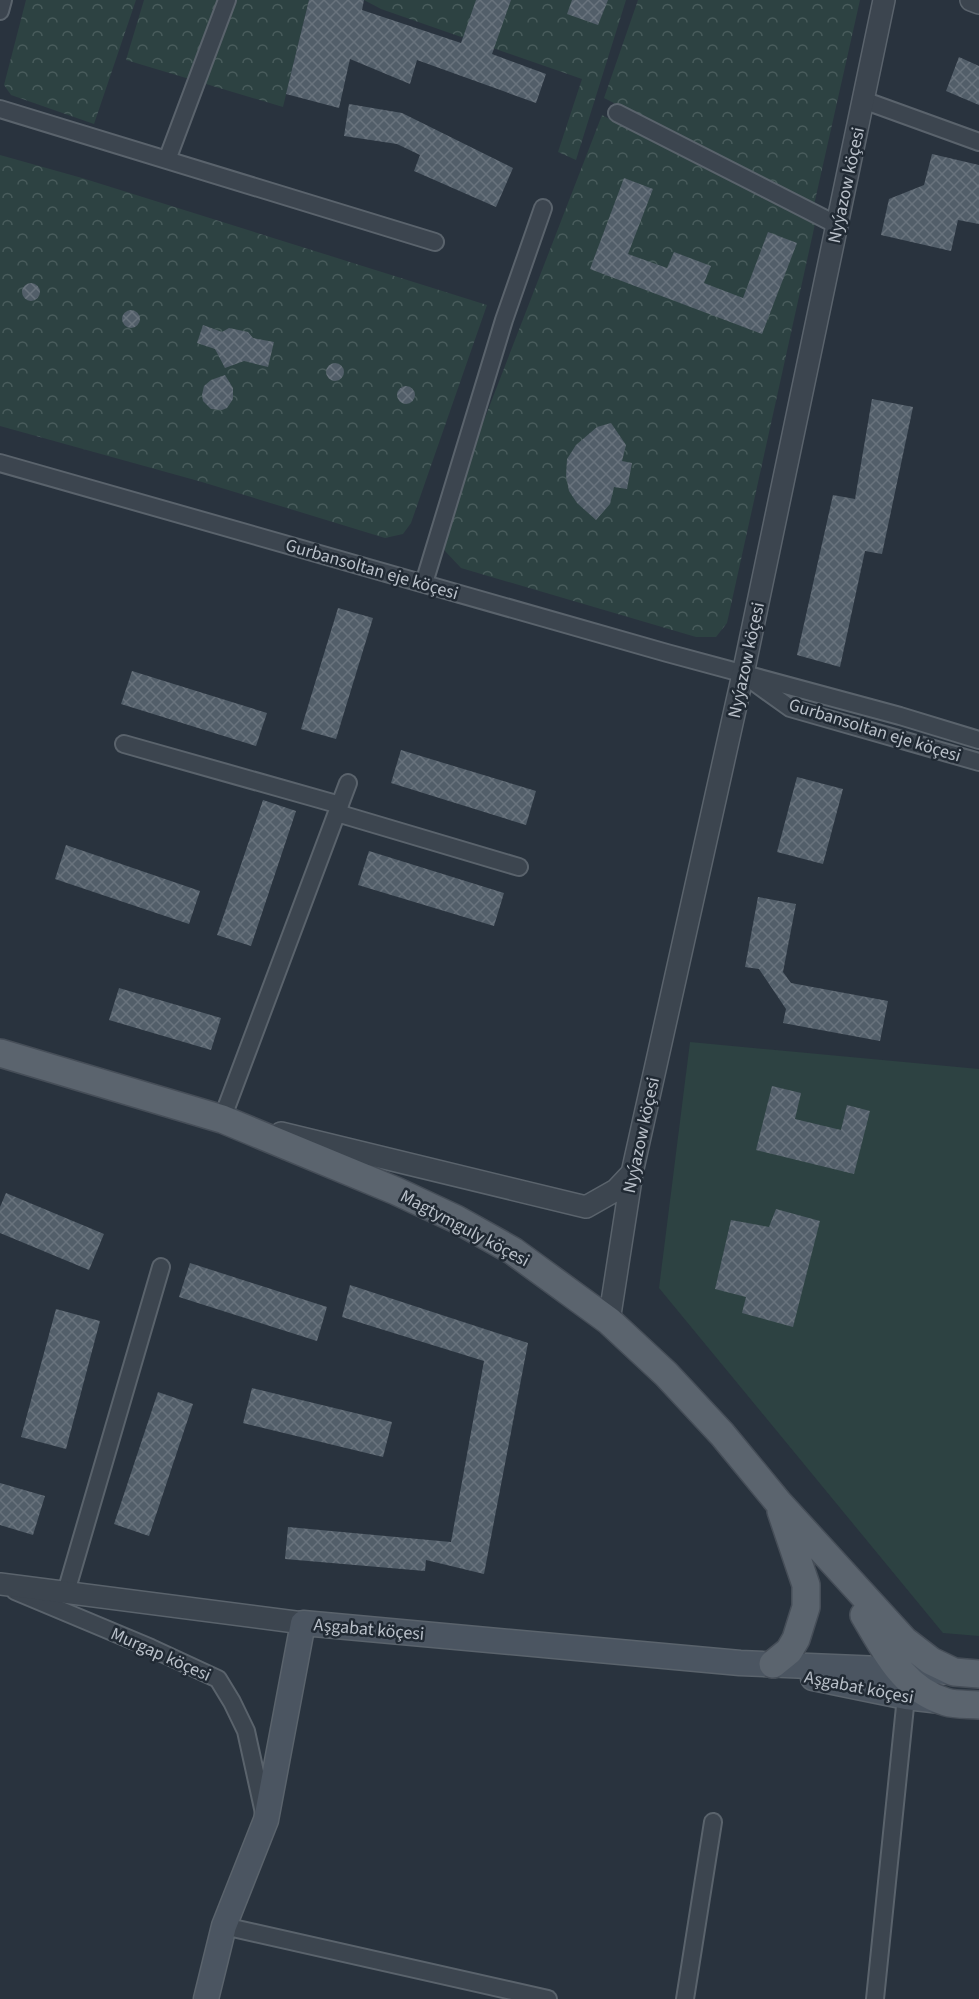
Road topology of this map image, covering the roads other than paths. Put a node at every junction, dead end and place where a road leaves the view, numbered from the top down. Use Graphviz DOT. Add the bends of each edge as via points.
graph roads {
  1 [pos="3,0"];
  2 [pos="227,0"];
  3 [pos="884,0"];
  4 [pos="971,0"];
  5 [pos="979,3"];
  6 [pos="0,11"];
  7 [pos="863,100"];
  8 [pos="0,109"];
  9 [pos="617,113"];
  10 [pos="979,141"];
  11 [pos="167,160"];
  12 [pos="543,208"];
  13 [pos="837,225"];
  14 [pos="435,242"];
  15 [pos="0,463"];
  16 [pos="424,583"];
  17 [pos="743,674"];
  18 [pos="979,740"];
  19 [pos="124,744"];
  20 [pos="979,762"];
  21 [pos="348,783"];
  22 [pos="338,809"];
  23 [pos="519,867"];
  24 [pos="0,1053"];
  25 [pos="222,1119"];
  26 [pos="632,1173"];
  27 [pos="161,1267"];
  28 [pos="609,1321"];
  29 [pos="778,1502"];
  30 [pos="831,1560"];
  31 [pos="0,1584"];
  32 [pos="66,1592"];
  33 [pos="303,1623"];
  34 [pos="740,1663"];
  35 [pos="773,1664"];
  36 [pos="967,1673"];
  37 [pos="904,1682"];
  38 [pos="979,1705"];
  39 [pos="266,1820"];
  40 [pos="713,1822"];
  41 [pos="224,1926"];
  42 [pos="206,1999"];
  43 [pos="548,1999"];
  44 [pos="685,1999"];
  45 [pos="875,1999"];
  1 -- 6 [label="street"];
  2 -- 11 [label="street"];
  3 -- 7 [label="street, Nyýazow köçesi"];
  4 -- 5 [label="street"];
  7 -- 10 [label="street"];
  7 -- 13 [label="street, Nyýazow köçesi"];
  8 -- 11 [label="street"];
  9 -- 13 [label="street"];
  11 -- 14 [label="street"];
  12 -- 16 [label="street" via="504,320"];
  13 -- 17 [label="street, Nyýazow köçesi"];
  15 -- 16 [label="street, Gurbansoltan eje köçesi"];
  16 -- 17 [label="street, Gurbansoltan eje köçesi"];
  17 -- 18 [label="street, Gurbansoltan eje köçesi"];
  17 -- 20 [label="street, Gurbansoltan eje köçesi" via="790,708"];
  17 -- 26 [label="street, Nyýazow köçesi"];
  19 -- 22 [label="street"];
  21 -- 22 [label="street"];
  22 -- 23 [label="street"];
  22 -- 25 [label="street"];
  24 -- 25 [label="main road, Magtymguly köçesi"];
  25 -- 26 [label="street" via="586,1208 616,1190"];
  25 -- 28 [label="main road, Magtymguly köçesi" via="456,1219 513,1251"];
  26 -- 28 [label="street, Nyýazow köçesi"];
  27 -- 32 [label="street"];
  28 -- 29 [label="main road, Magtymguly köçesi" via="666,1374"];
  29 -- 30 [label="main road, Magtymguly köçesi"];
  29 -- 35 [label="main road" via="806,1585 806,1606 796,1639"];
  30 -- 36 [label="main road, Magtymguly köçesi" via="905,1641 931,1661"];
  30 -- 37 [label="main road, Magtymguly köçesi"];
  31 -- 32 [label="street, Aşgabat köçesi"];
  31 -- 39 [label="street, Murgap köçesi" via="218,1679 246,1731"];
  32 -- 33 [label="street, Aşgabat köçesi"];
  33 -- 34 [label="main road, Aşgabat köçesi"];
  33 -- 39 [label="main road"];
  34 -- 35 [label="main road, Aşgabat köçesi"];
  34 -- 37 [label="main road, Aşgabat köçesi"];
  35 -- 37 [label="main road, Aşgabat köçesi"];
  36 -- 37 [label="main road, Aşgabat köçesi"];
  37 -- 38 [label="main road, Magtymguly köçesi" via="947,1702"];
  37 -- 45 [label="street"];
  39 -- 41 [label="main road"];
  40 -- 44 [label="street"];
  41 -- 42 [label="main road"];
  41 -- 43 [label="street"];
}
